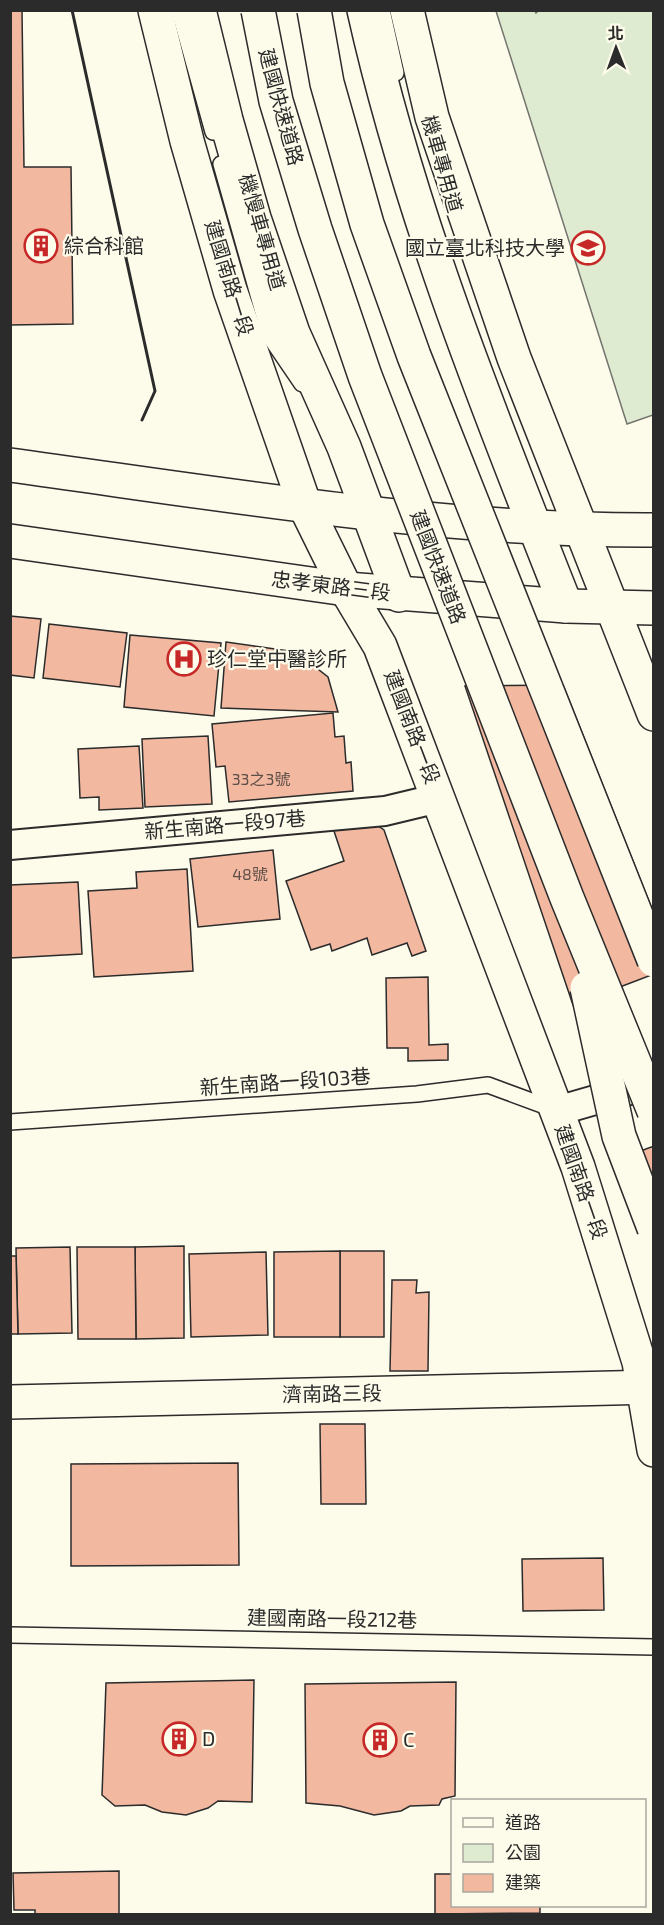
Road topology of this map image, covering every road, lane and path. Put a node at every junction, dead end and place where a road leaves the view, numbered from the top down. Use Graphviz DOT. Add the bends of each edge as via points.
graph roads {
  1 [pos="155,10"];
  2 [pos="178,10"];
  3 [pos="199,10"];
  4 [pos="258,10"];
  5 [pos="314,10"];
  6 [pos="364,10"];
  7 [pos="382,10"];
  8 [pos="407,10"];
  9 [pos="400,91"];
  10 [pos="425,179"];
  11 [pos="344,447"];
  12 [pos="510,464"];
  13 [pos="10,465"];
  14 [pos="305,506"];
  15 [pos="369,513"];
  16 [pos="535,527"];
  17 [pos="581,530"];
  18 [pos="654,530"];
  19 [pos="10,540"];
  20 [pos="346,589"];
  21 [pos="399,595"];
  22 [pos="566,606"];
  23 [pos="654,608"];
  24 [pos="612,609"];
  25 [pos="654,714"];
  26 [pos="439,798"];
  27 [pos="10,845"];
  28 [pos="567,898"];
  29 [pos="654,960"];
  30 [pos="654,1083"];
  31 [pos="557,1111"];
  32 [pos="654,1111"];
  33 [pos="10,1122"];
  34 [pos="654,1228"];
  35 [pos="649,1387"];
  36 [pos="10,1402"];
  37 [pos="654,1450"];
  38 [pos="10,1635"];
  39 [pos="654,1647"];
  1 -- 14 [label="main road, 建國南路一段" via="230,290"];
  2 -- 11 [label="lane, 機慢車專用道" via="270,337"];
  3 -- 11 [label="main road" via="254,218 293,333"];
  4 -- 28 [label="main road, 建國快速道路, bridge" via="276,101 365,376"];
  5 -- 29 [label="main road, bridge" via="327,83 367,224 414,357"];
  6 -- 12 [label="main road" via="417,207"];
  7 -- 9 [label="lane"];
  8 -- 17 [label="main road" via="432,117 514,358"];
  10 -- 12 [label="lane, 機車專用道" via="447,257 501,406"];
  11 -- 15 [label="main road"];
  12 -- 16 [label="main road"];
  13 -- 14 [label="main road"];
  14 -- 15 [label="main road"];
  14 -- 20 [label="main road, 建國南路一段"];
  15 -- 16 [label="main road"];
  15 -- 21 [label="main road"];
  16 -- 17 [label="main road"];
  16 -- 22 [label="main road"];
  17 -- 18 [label="main road"];
  17 -- 24 [label="main road"];
  19 -- 20 [label="main road, 忠孝東路三段"];
  20 -- 21 [label="main road, 忠孝東路三段"];
  20 -- 26 [label="main road, 建國南路一段" via="380,646"];
  21 -- 22 [label="main road, 忠孝東路三段"];
  22 -- 24 [label="main road, 忠孝東路三段"];
  23 -- 24 [label="main road, 忠孝東路三段"];
  24 -- 25 [label="main road"];
  26 -- 27 [label="street, 新生南路一段97巷" via="385,811"];
  26 -- 31 [label="main road, 建國南路一段"];
  28 -- 32 [label="main road, 建國快速道路, bridge"];
  28 -- 34 [label="main road, bridge" via="619,1136"];
  30 -- 31 [label="street"];
  31 -- 33 [label="lane, 新生南路一段103巷" via="488,1084 417,1094"];
  31 -- 35 [label="main road, 建國南路一段"];
  35 -- 36 [label="main road, 濟南路三段"];
  35 -- 37 [label="main road, 建國南路一段"];
  38 -- 39 [label="lane, 建國南路一段212巷"];
}
